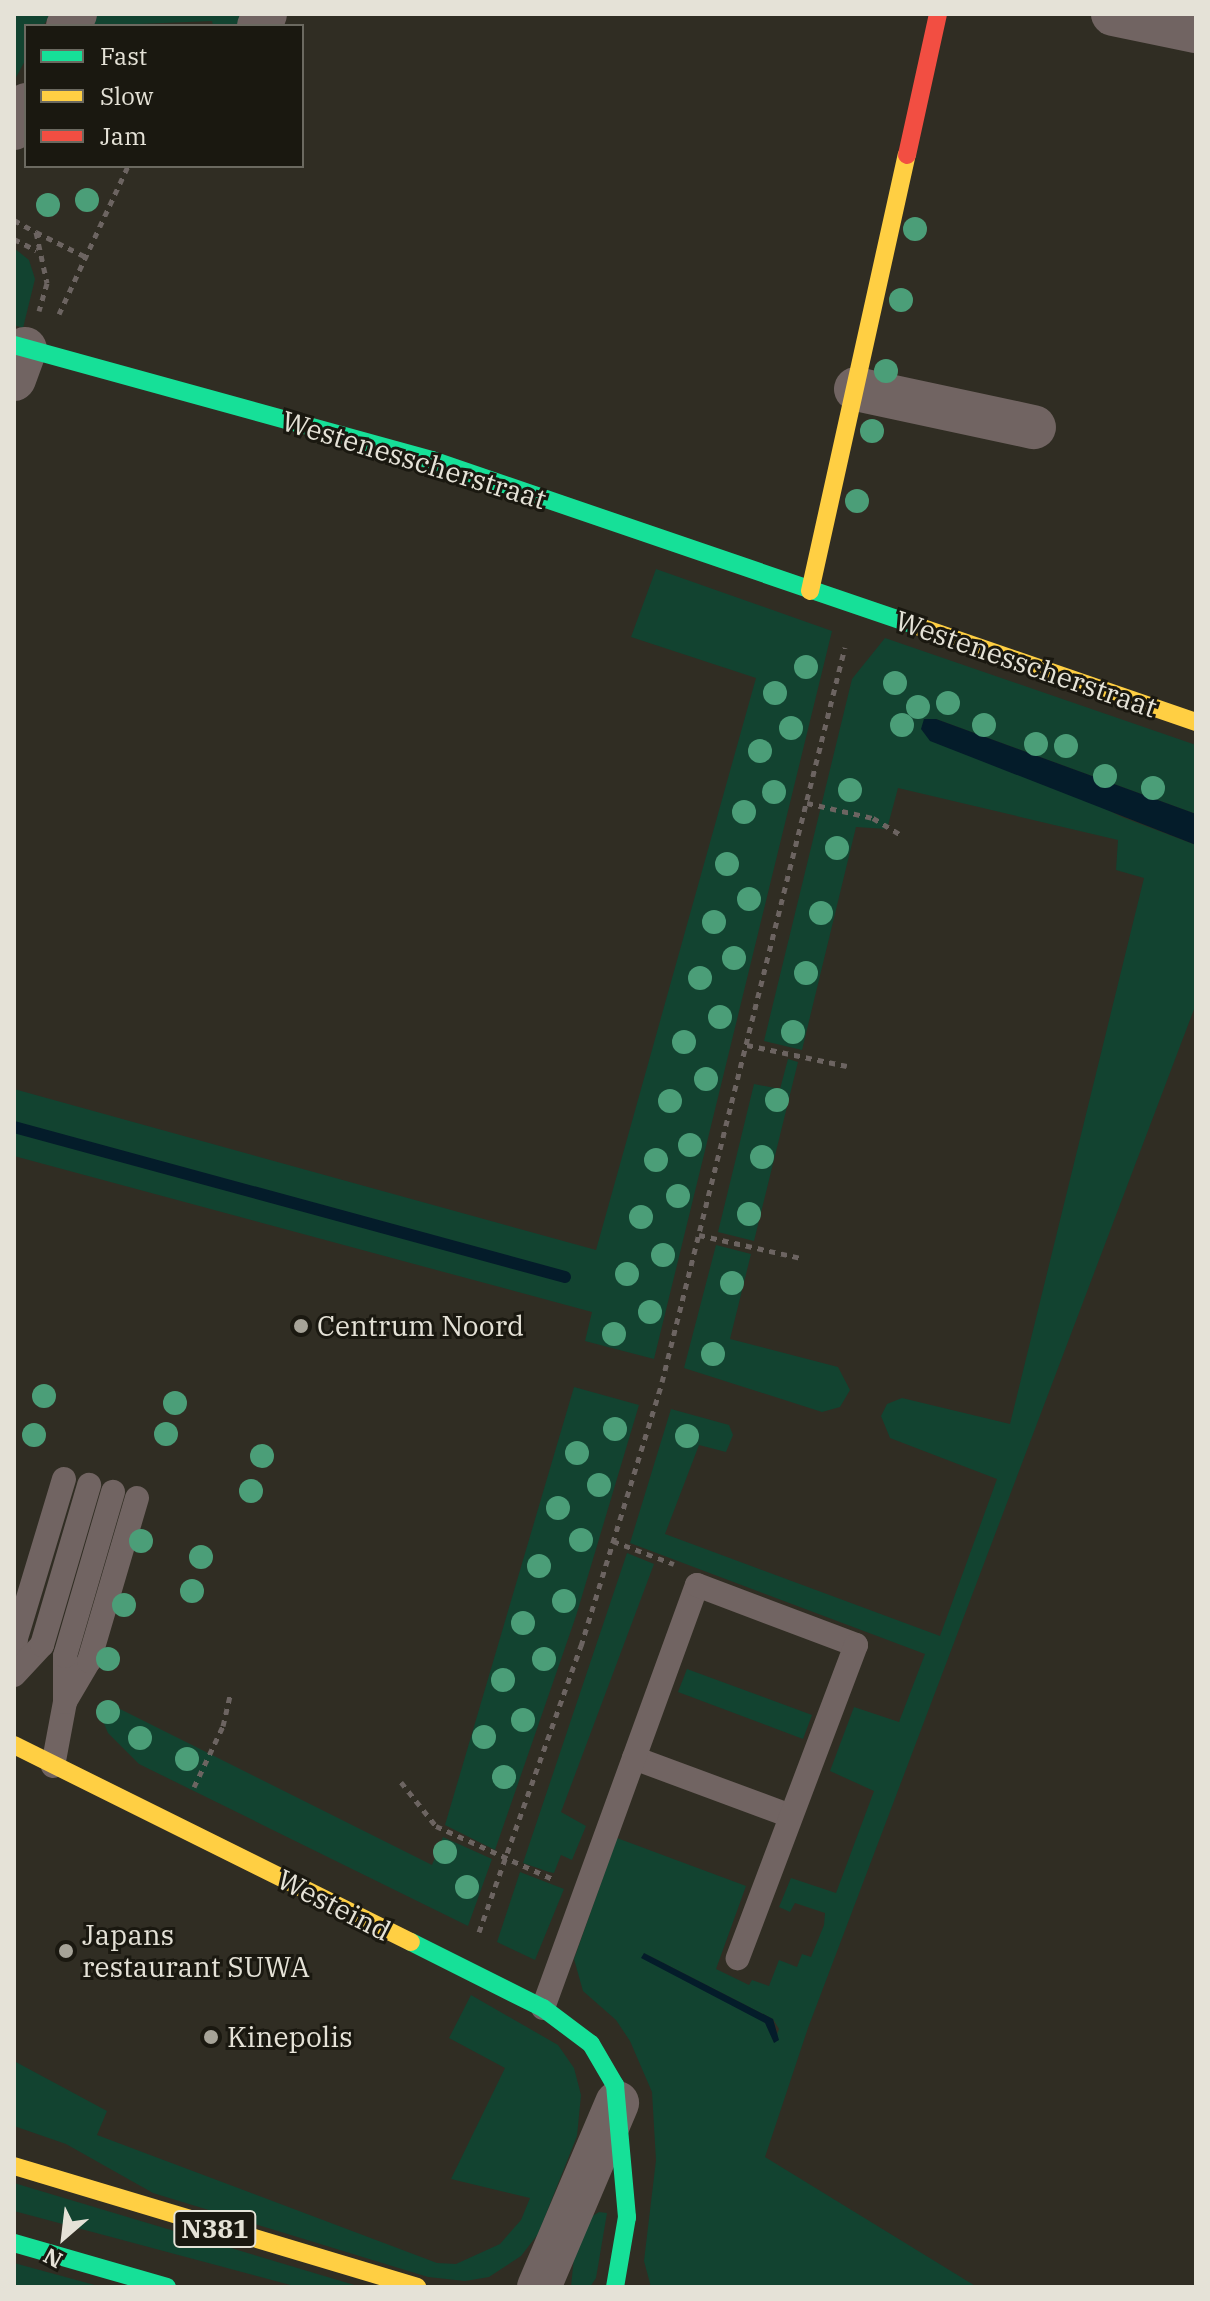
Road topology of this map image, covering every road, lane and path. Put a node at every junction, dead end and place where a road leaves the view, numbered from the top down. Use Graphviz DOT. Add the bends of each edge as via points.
graph roads {
  1 [pos="938,14"];
  2 [pos="1113,14"];
  3 [pos="1196,31"];
  4 [pos="24,109"];
  5 [pos="14,128"];
  6 [pos="127,168"];
  7 [pos="14,220"];
  8 [pos="36,232"];
  9 [pos="14,239"];
  10 [pos="36,250"];
  11 [pos="86,257"];
  12 [pos="22,350"];
  13 [pos="856,389"];
  14 [pos="1034,427"];
  15 [pos="810,591"];
  16 [pos="855,606"];
  17 [pos="1196,722"];
  18 [pos="807,803"];
  19 [pos="903,836"];
  20 [pos="747,1045"];
  21 [pos="847,1066"];
  22 [pos="699,1235"];
  23 [pos="801,1258"];
  24 [pos="64,1479"];
  25 [pos="89,1485"];
  26 [pos="125,1495"];
  27 [pos="613,1541"];
  28 [pos="697,1585"];
  29 [pos="14,1666"];
  30 [pos="14,1675"];
  31 [pos="230,1695"];
  32 [pos="14,1745"];
  33 [pos="634,1758"];
  34 [pos="53,1766"];
  35 [pos="401,1782"];
  36 [pos="791,1816"];
  37 [pos="175,1826"];
  38 [pos="506,1859"];
  39 [pos="569,1885"];
  40 [pos="738,1958"];
  41 [pos="463,1970"];
  42 [pos="543,2008"];
  43 [pos="617,2103"];
  44 [pos="14,2166"];
  45 [pos="14,2243"];
  46 [pos="167,2287"];
  47 [pos="417,2287"];
  48 [pos="539,2287"];
  49 [pos="615,2287"];
  1 -- 13 [label="street"];
  2 -- 3 [label="street"];
  4 -- 5 [label="street"];
  6 -- 11 [label="path"];
  7 -- 8 [label="path"];
  8 -- 10 [label="path"];
  8 -- 11 [label="path"];
  9 -- 10 [label="path"];
  10 -- 12 [label="path" via="47,283"];
  11 -- 12 [label="path" via="51,330"];
  12 -- 15 [label="street, Westenesscherstraat" via="432,460"];
  13 -- 14 [label="street"];
  13 -- 15 [label="street"];
  15 -- 16 [label="street, Westenesscherstraat"];
  16 -- 17 [label="street, Westenesscherstraat"];
  16 -- 18 [label="path"];
  18 -- 19 [label="path" via="873,818"];
  18 -- 20 [label="path"];
  20 -- 21 [label="path"];
  20 -- 22 [label="path"];
  22 -- 23 [label="path"];
  22 -- 27 [label="path" via="662,1382"];
  24 -- 29 [label="lane" via="16,1638"];
  25 -- 30 [label="lane" via="42,1645"];
  26 -- 34 [label="lane" via="65,1656 65,1702"];
  27 -- 28 [label="path" via="684,1568"];
  27 -- 38 [label="path"];
  28 -- 33 [label="lane"];
  28 -- 36 [label="lane" via="856,1645"];
  31 -- 37 [label="path" via="223,1726"];
  32 -- 34 [label="street, Westeind"];
  33 -- 36 [label="lane"];
  33 -- 42 [label="lane"];
  34 -- 37 [label="street, Westeind"];
  35 -- 38 [label="path" via="436,1826"];
  36 -- 40 [label="lane"];
  37 -- 41 [label="street, Westeind"];
  38 -- 39 [label="path"];
  38 -- 41 [label="path"];
  41 -- 42 [label="street, Westeind"];
  42 -- 43 [label="street, Westeind" via="591,2044 608,2068"];
  43 -- 48 [label="street"];
  43 -- 49 [label="street, Westeind" via="627,2217"];
  44 -- 47 [label="street, N381"];
  45 -- 46 [label="street, N381"];
}
